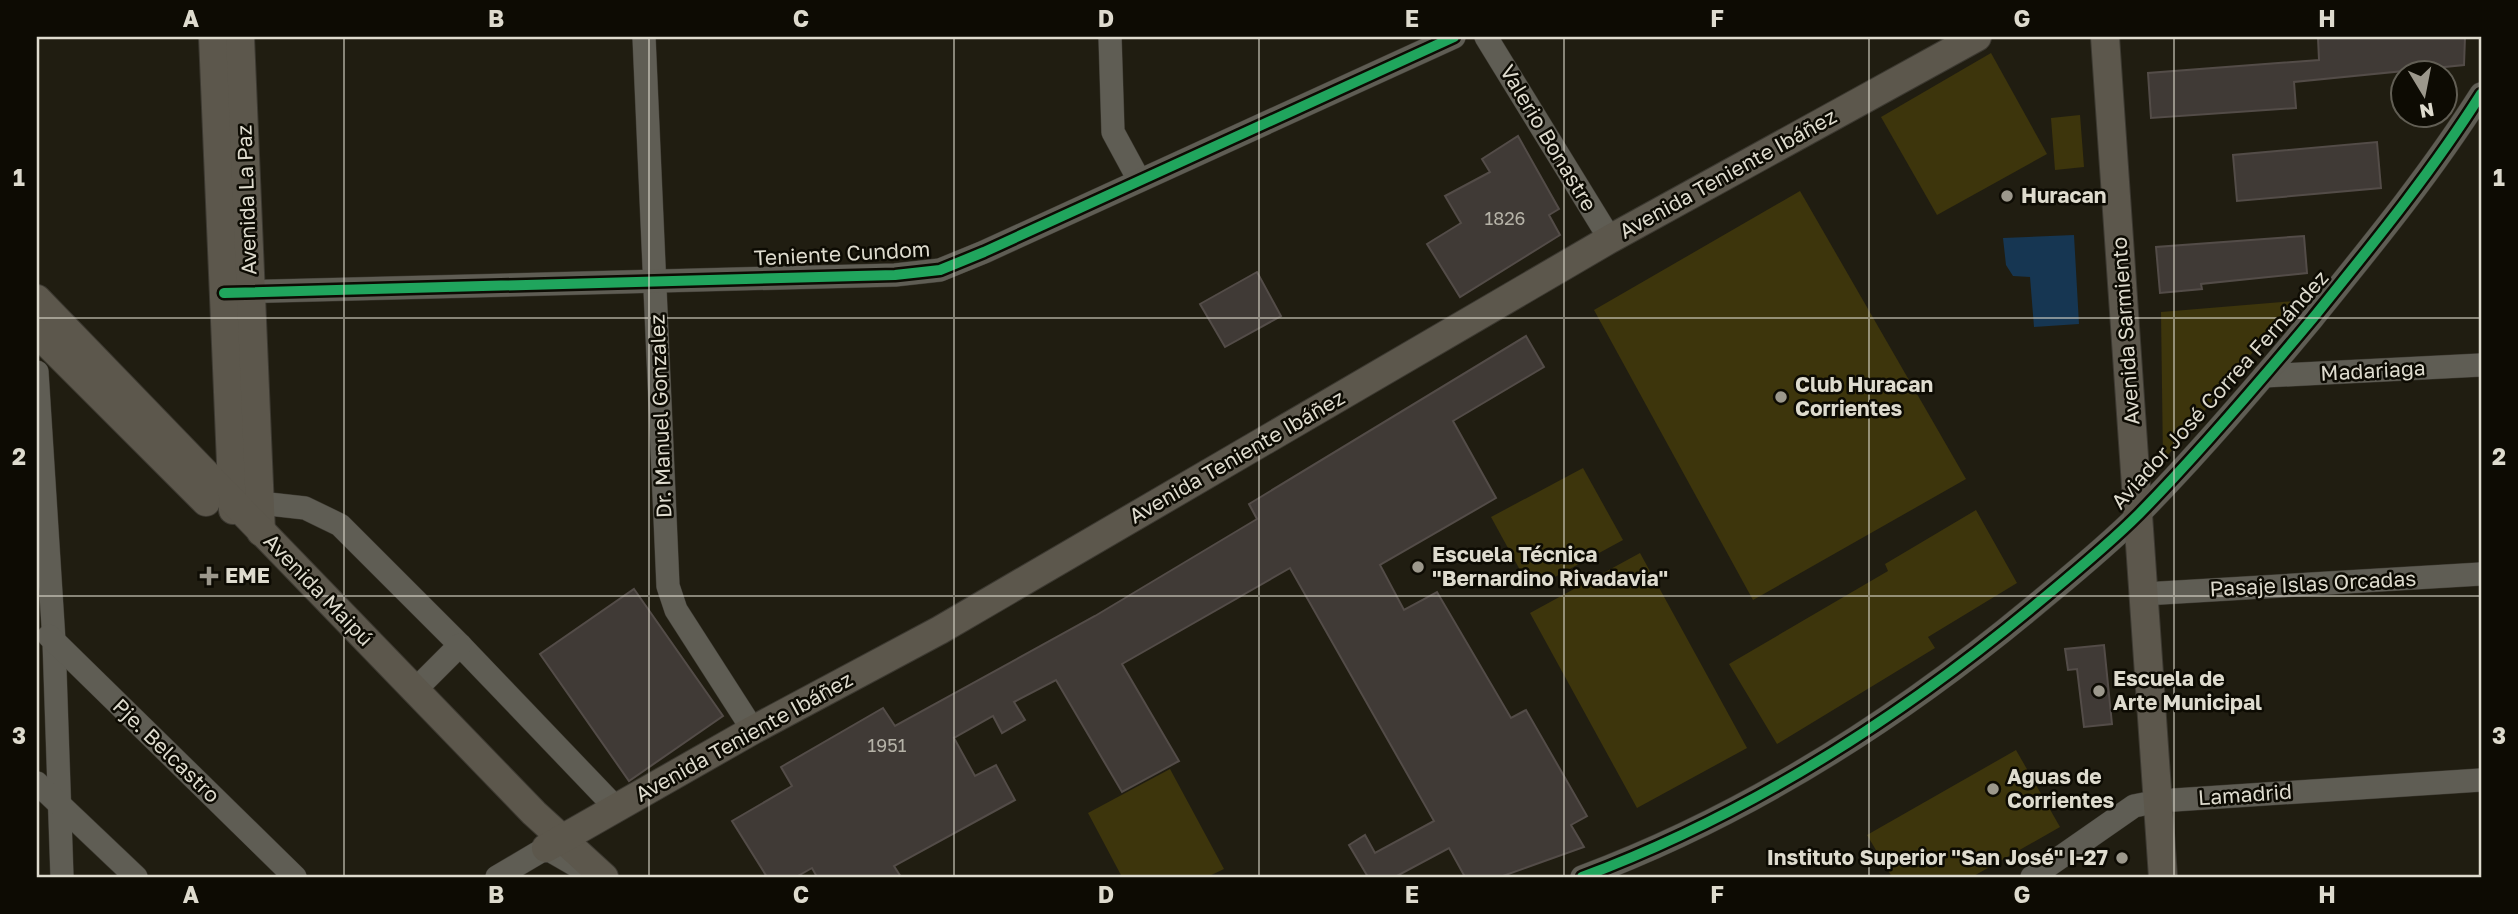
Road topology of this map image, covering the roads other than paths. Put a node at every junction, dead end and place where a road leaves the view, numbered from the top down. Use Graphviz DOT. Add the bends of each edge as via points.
graph roads {
  1 [pos="213,37"];
  2 [pos="240,37"];
  3 [pos="644,37"];
  4 [pos="1110,37"];
  5 [pos="1454,37"];
  6 [pos="1486,37"];
  7 [pos="1977,37"];
  8 [pos="2105,37"];
  9 [pos="2481,94"];
  10 [pos="1139,180"];
  11 [pos="1610,239"];
  12 [pos="655,281"];
  13 [pos="238,292"];
  14 [pos="37,299"];
  15 [pos="37,333"];
  16 [pos="2481,365"];
  17 [pos="37,372"];
  18 [pos="2264,376"];
  19 [pos="242,511"];
  20 [pos="2139,514"];
  21 [pos="2481,574"];
  22 [pos="2144,594"];
  23 [pos="37,623"];
  24 [pos="54,641"];
  25 [pos="460,645"];
  26 [pos="415,690"];
  27 [pos="753,730"];
  28 [pos="2481,780"];
  29 [pos="37,783"];
  30 [pos="2159,801"];
  31 [pos="60,806"];
  32 [pos="616,808"];
  33 [pos="555,844"];
  34 [pos="62,877"];
  35 [pos="136,877"];
  36 [pos="295,877"];
  37 [pos="497,877"];
  38 [pos="579,877"];
  39 [pos="603,877"];
  40 [pos="1582,877"];
  41 [pos="2032,877"];
  42 [pos="2164,877"];
  1 -- 13 [label="main road, Avenida La Paz"];
  2 -- 13 [label="main road, Avenida La Paz"];
  3 -- 12 [label="street, Dr. Manuel Gonzalez"];
  4 -- 10 [label="street" via="1113,132"];
  5 -- 10 [label="street, Teniente Cundom"];
  6 -- 11 [label="street, Valerio Bonastre"];
  7 -- 11 [label="main road, Avenida Teniente Ibáñez"];
  8 -- 20 [label="main road, Avenida Sarmiento"];
  9 -- 18 [label="street, Aviador José Correa Fernández" via="2376,240"];
  10 -- 12 [label="street, Teniente Cundom" via="940,270"];
  11 -- 27 [label="main road, Avenida Teniente Ibáñez" via="940,630"];
  12 -- 13 [label="street, Teniente Cundom"];
  12 -- 27 [label="street, Dr. Manuel Gonzalez" via="668,586 676,610"];
  13 -- 19 [label="main road, Avenida La Paz"];
  14 -- 19 [label="main road, Avenida Maipú"];
  15 -- 19 [label="main road, Avenida Maipú"];
  16 -- 18 [label="street, Madariaga"];
  17 -- 24 [label="street"];
  18 -- 20 [label="street, Aviador José Correa Fernández"];
  19 -- 25 [label="street" via="305,508 340,525"];
  19 -- 26 [label="main road, Avenida Maipú"];
  19 -- 33 [label="main road, Avenida Maipú"];
  20 -- 22 [label="main road, Avenida Sarmiento"];
  20 -- 40 [label="street, Aviador José Correa Fernández" via="1967,662 1859,736 1712,822"];
  21 -- 22 [label="street, Pasaje Islas Orcadas"];
  22 -- 30 [label="main road, Avenida Sarmiento"];
  23 -- 24 [label="street, Pje. Belcastro"];
  24 -- 31 [label="street"];
  24 -- 36 [label="street, Pje. Belcastro"];
  25 -- 26 [label="street"];
  25 -- 32 [label="street"];
  26 -- 33 [label="main road, Avenida Maipú"];
  27 -- 32 [label="main road, Avenida Teniente Ibáñez"];
  28 -- 30 [label="street, Lamadrid"];
  29 -- 31 [label="street"];
  30 -- 41 [label="street, Lamadrid" via="2134,806"];
  30 -- 42 [label="main road, Avenida Sarmiento"];
  31 -- 34 [label="street"];
  31 -- 35 [label="street"];
  32 -- 33 [label="main road, Avenida Teniente Ibáñez"];
  33 -- 37 [label="street, Avenida Teniente Ibáñez"];
  33 -- 38 [label="main road, Avenida Maipú"];
  33 -- 39 [label="main road, Avenida Maipú"];
}
